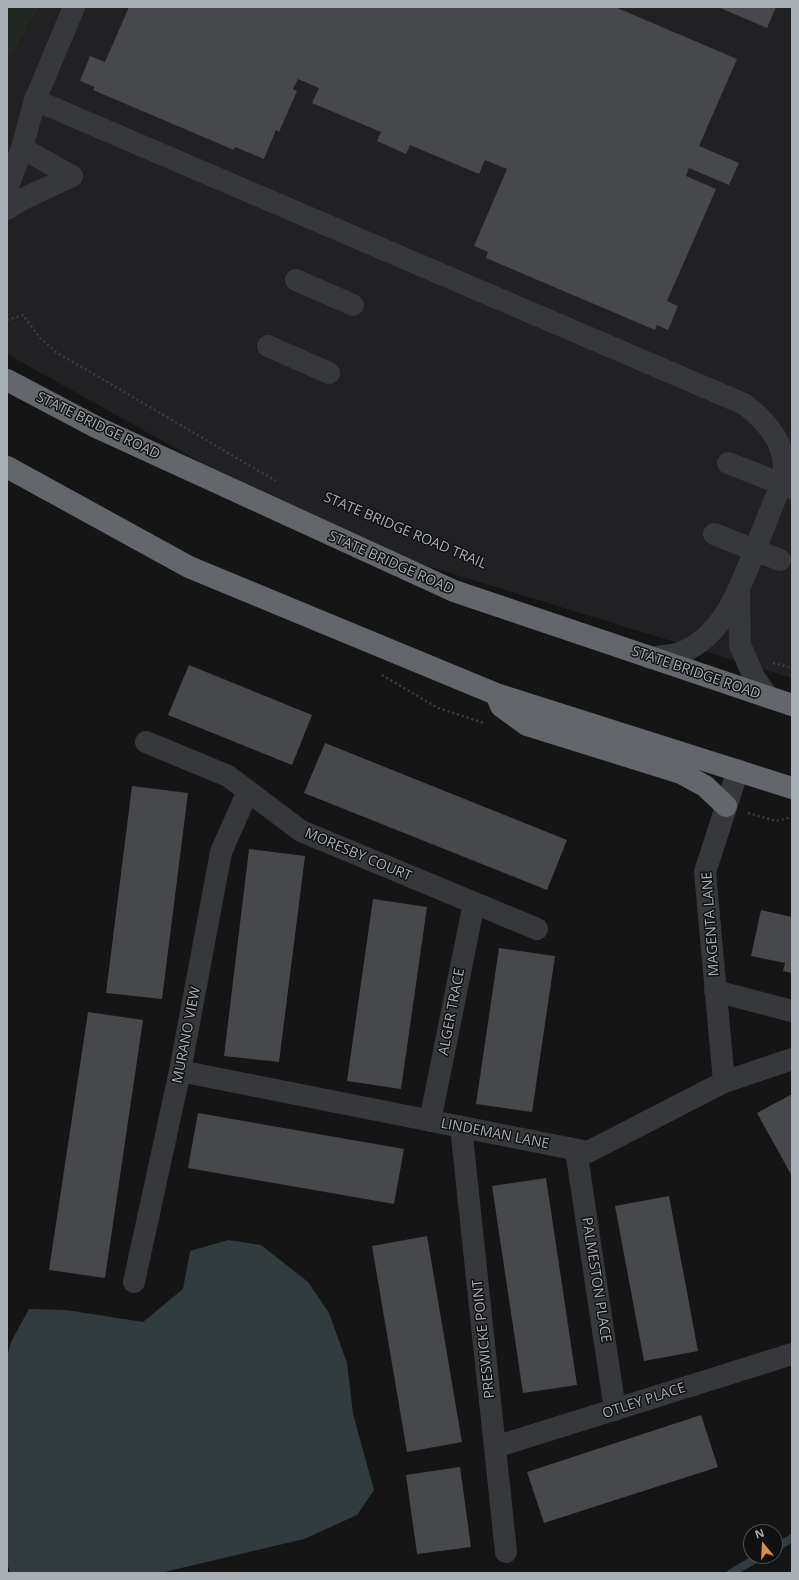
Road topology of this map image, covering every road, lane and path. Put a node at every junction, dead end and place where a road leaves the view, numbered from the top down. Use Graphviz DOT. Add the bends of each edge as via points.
graph roads {
  1 [pos="74,7"];
  2 [pos="35,100"];
  3 [pos="22,148"];
  4 [pos="7,190"];
  5 [pos="7,209"];
  6 [pos="296,280"];
  7 [pos="353,305"];
  8 [pos="7,320"];
  9 [pos="268,346"];
  10 [pos="329,373"];
  11 [pos="7,380"];
  12 [pos="728,462"];
  13 [pos="7,467"];
  14 [pos="283,485"];
  15 [pos="786,486"];
  16 [pos="714,534"];
  17 [pos="754,551"];
  18 [pos="780,560"];
  19 [pos="739,590"];
  20 [pos="744,654"];
  21 [pos="650,658"];
  22 [pos="792,668"];
  23 [pos="496,694"];
  24 [pos="768,697"];
  25 [pos="792,705"];
  26 [pos="146,742"];
  27 [pos="738,770"];
  28 [pos="792,788"];
  29 [pos="248,791"];
  30 [pos="726,806"];
  31 [pos="474,903"];
  32 [pos="537,929"];
  33 [pos="715,991"];
  34 [pos="792,1011"];
  35 [pos="792,1059"];
  36 [pos="180,1071"];
  37 [pos="724,1082"];
  38 [pos="430,1121"];
  39 [pos="461,1127"];
  40 [pos="576,1150"];
  41 [pos="134,1282"];
  42 [pos="792,1354"];
  43 [pos="616,1410"];
  44 [pos="495,1448"];
  45 [pos="506,1552"];
  1 -- 2 [label="street"];
  2 -- 3 [label="street"];
  2 -- 15 [label="street" via="744,404 771,429 780,446"];
  3 -- 4 [label="street"];
  3 -- 5 [label="street" via="72,176"];
  6 -- 7 [label="street"];
  8 -- 14 [label="path" via="23,315 40,338 56,352"];
  9 -- 10 [label="street"];
  11 -- 21 [label="highway, STATE BRIDGE ROAD" via="96,427 454,591"];
  12 -- 15 [label="street"];
  13 -- 23 [label="highway" via="189,567"];
  15 -- 17 [label="street"];
  16 -- 17 [label="street"];
  17 -- 18 [label="street"];
  17 -- 19 [label="street"];
  19 -- 20 [label="street" via="740,645"];
  19 -- 21 [label="street" via="725,614 696,644 680,653"];
  20 -- 22 [label="path"];
  20 -- 24 [label="street" via="754,677"];
  21 -- 24 [label="highway, STATE BRIDGE ROAD"];
  23 -- 27 [label="highway"];
  23 -- 30 [label="highway" via="501,706 527,725 681,773 705,786"];
  24 -- 25 [label="highway, STATE BRIDGE ROAD"];
  26 -- 29 [label="street, MORESBY COURT" via="228,776"];
  27 -- 28 [label="highway"];
  27 -- 30 [label="street, MAGENTA LANE"];
  29 -- 31 [label="street, MORESBY COURT" via="301,832"];
  29 -- 36 [label="street, MURANO VIEW" via="221,852"];
  30 -- 33 [label="street, MAGENTA LANE" via="705,872"];
  31 -- 32 [label="street, MORESBY COURT"];
  31 -- 38 [label="street, ALGER TRACE"];
  33 -- 34 [label="street"];
  33 -- 37 [label="street, MAGENTA LANE"];
  35 -- 37 [label="street, LINDEMAN LANE"];
  36 -- 38 [label="street, LINDEMAN LANE"];
  36 -- 41 [label="street, MURANO VIEW"];
  37 -- 40 [label="street, LINDEMAN LANE" via="588,1152"];
  38 -- 39 [label="street, LINDEMAN LANE"];
  39 -- 40 [label="street, LINDEMAN LANE"];
  39 -- 44 [label="street, PRESWICKE POINT"];
  40 -- 43 [label="street, PALMESTON PLACE"];
  42 -- 43 [label="street, OTLEY PLACE"];
  43 -- 44 [label="street, OTLEY PLACE"];
  44 -- 45 [label="street, PRESWICKE POINT"];
}
